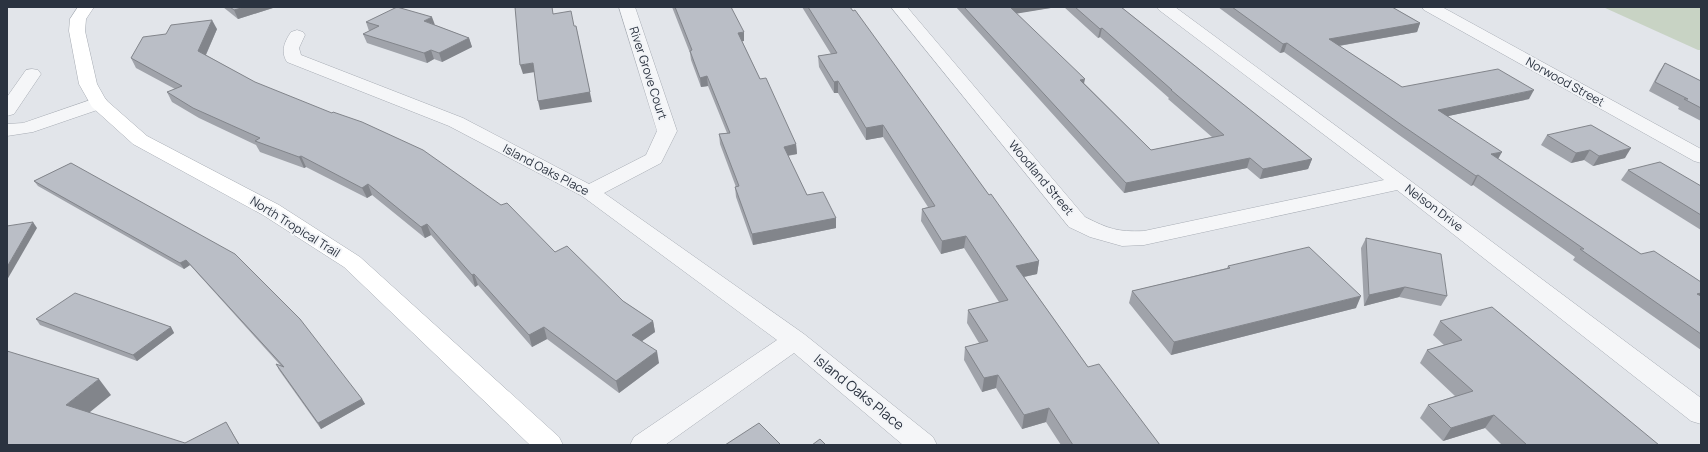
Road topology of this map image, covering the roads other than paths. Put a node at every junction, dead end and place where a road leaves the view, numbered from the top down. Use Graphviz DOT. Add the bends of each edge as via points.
graph roads {
  1 [pos="86,7"];
  2 [pos="627,7"];
  3 [pos="899,7"];
  4 [pos="1166,7"];
  5 [pos="1430,7"];
  6 [pos="297,35"];
  7 [pos="32,74"];
  8 [pos="99,103"];
  9 [pos="7,110"];
  10 [pos="7,130"];
  11 [pos="1701,157"];
  12 [pos="1401,183"];
  13 [pos="589,192"];
  14 [pos="795,340"];
  15 [pos="1701,412"];
  16 [pos="549,445"];
  17 [pos="644,445"];
  18 [pos="922,445"];
  1 -- 8 [label="street, North Tropical Trail" via="78,19 76,31 88,84"];
  2 -- 13 [label="street, River Grove Court" via="667,131 654,159"];
  3 -- 12 [label="street, Woodland Street" via="1077,222 1098,232 1122,239 1144,238"];
  4 -- 12 [label="street, Nelson Drive"];
  5 -- 11 [label="street, Norwood Street"];
  6 -- 13 [label="street, Island Oaks Place" via="291,48 293,58 456,122"];
  7 -- 9 [label="street"];
  8 -- 10 [label="street" via="26,128"];
  8 -- 16 [label="street, North Tropical Trail" via="140,140 271,210 352,262"];
  12 -- 15 [label="street, Nelson Drive"];
  13 -- 14 [label="street, Island Oaks Place"];
  14 -- 17 [label="street"];
  14 -- 18 [label="street, Island Oaks Place"];
}
